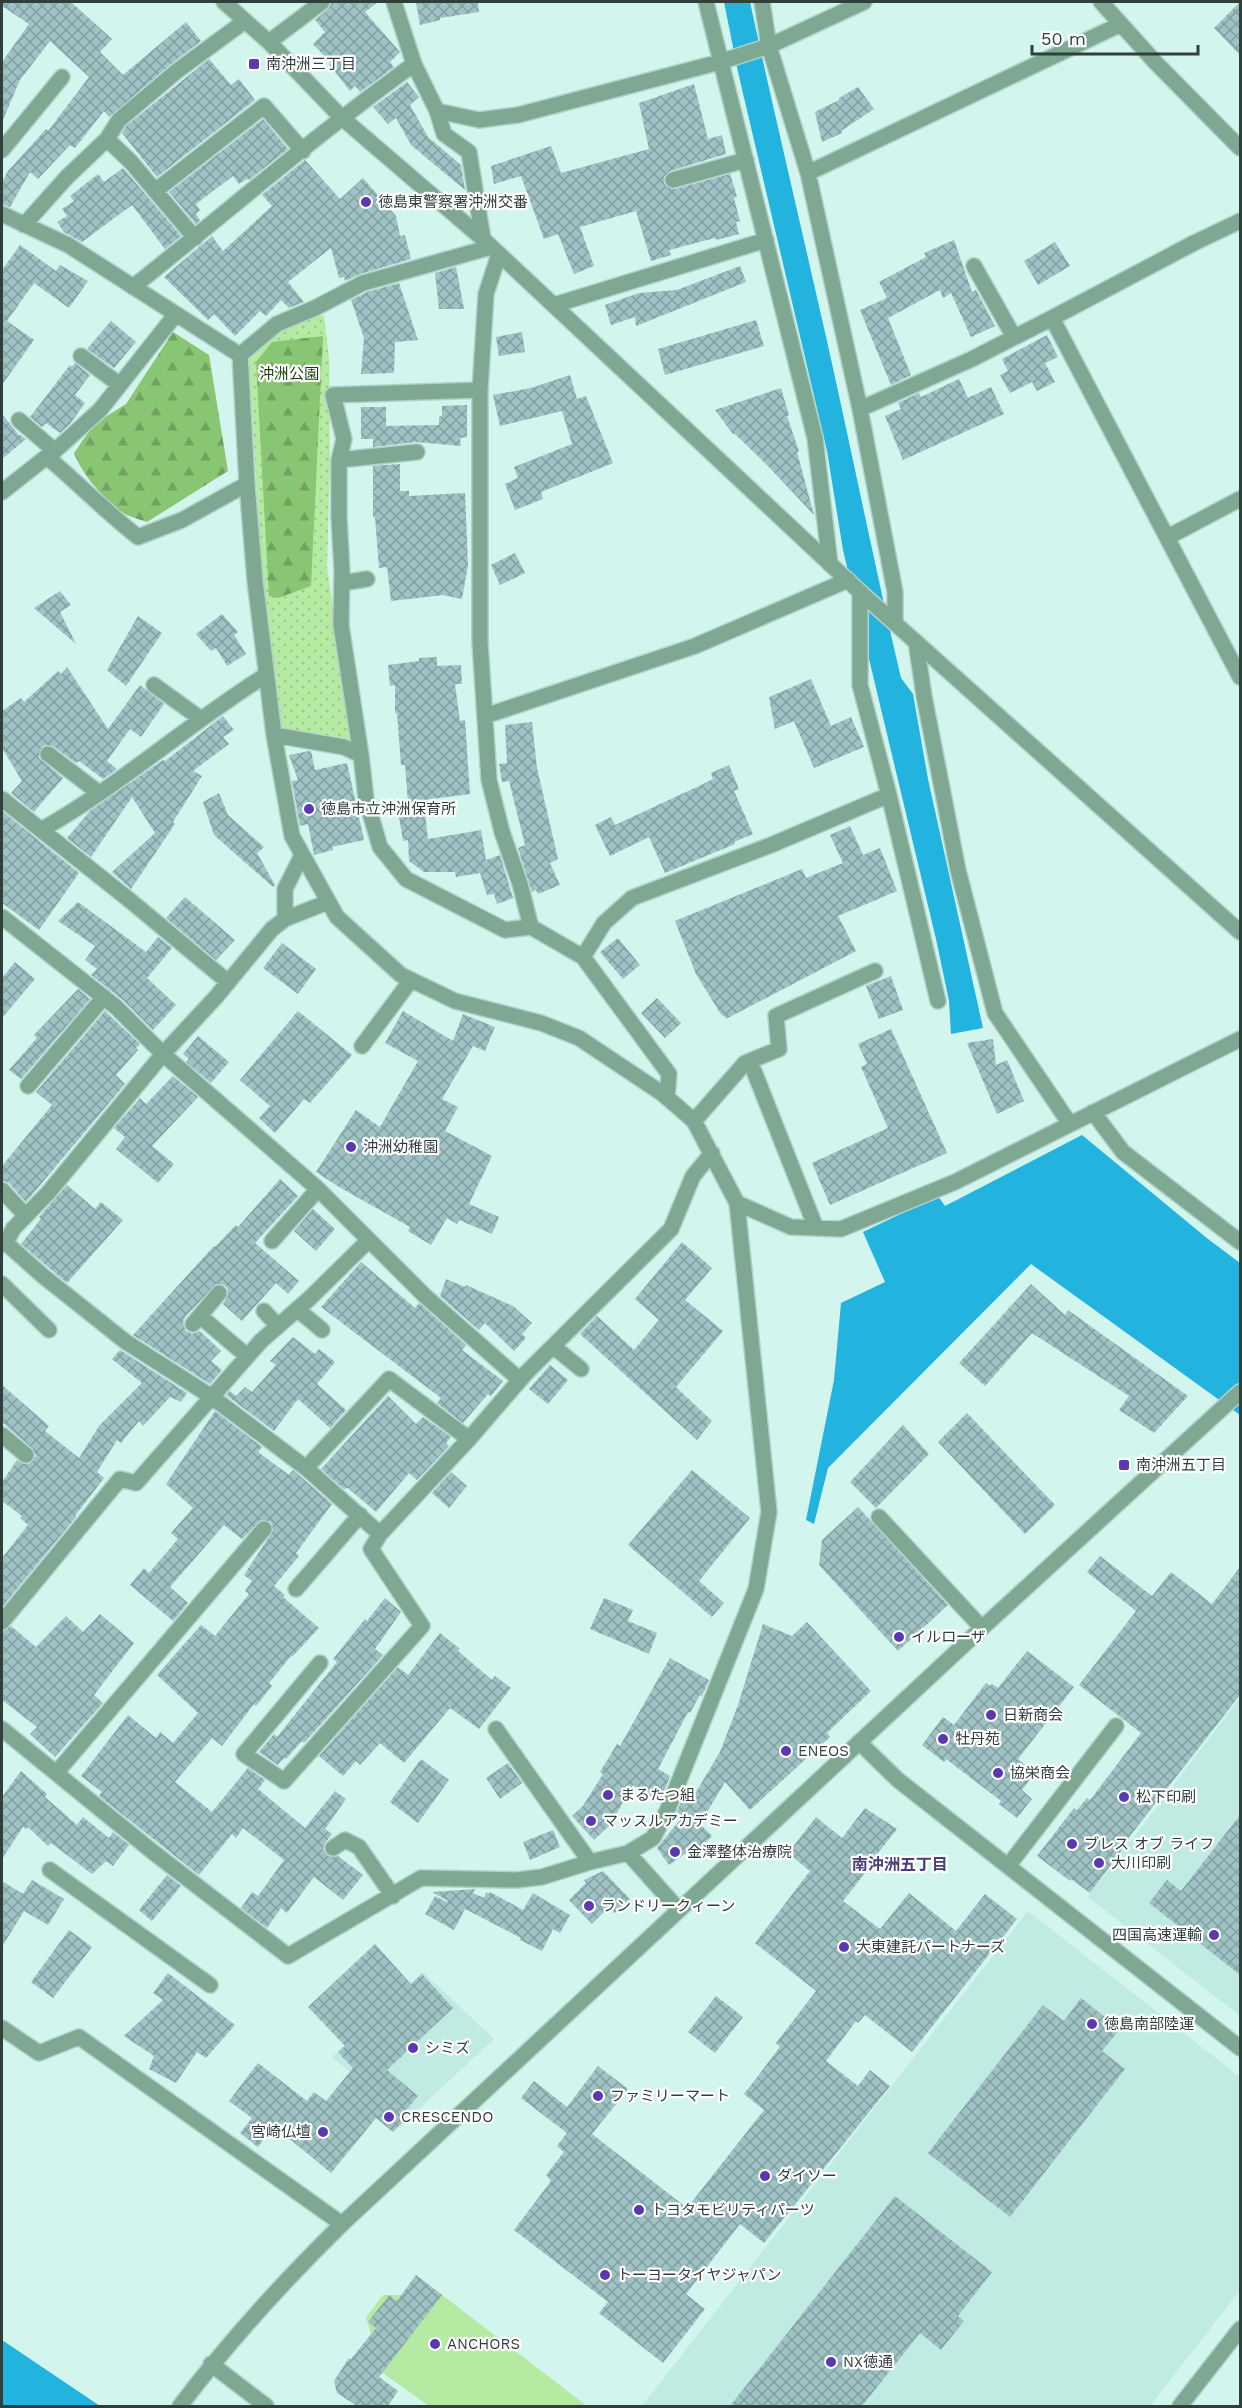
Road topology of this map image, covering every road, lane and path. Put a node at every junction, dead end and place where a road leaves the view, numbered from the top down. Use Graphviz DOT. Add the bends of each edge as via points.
graph roads {
  1 [pos="224,2"];
  2 [pos="322,2"];
  3 [pos="394,2"];
  4 [pos="706,2"];
  5 [pos="762,2"];
  6 [pos="864,2"];
  7 [pos="1101,2"];
  8 [pos="245,21"];
  9 [pos="1121,24"];
  10 [pos="269,42"];
  11 [pos="769,46"];
  12 [pos="720,62"];
  13 [pos="414,64"];
  14 [pos="62,77"];
  15 [pos="437,111"];
  16 [pos="341,117"];
  17 [pos="107,139"];
  18 [pos="1240,148"];
  19 [pos="2,150"];
  20 [pos="303,151"];
  21 [pos="746,160"];
  22 [pos="808,173"];
  23 [pos="673,180"];
  24 [pos="155,191"];
  25 [pos="2,214"];
  26 [pos="1240,221"];
  27 [pos="24,225"];
  28 [pos="195,238"];
  29 [pos="766,240"];
  30 [pos="491,246"];
  31 [pos="974,266"];
  32 [pos="133,287"];
  33 [pos="554,305"];
  34 [pos="176,314"];
  35 [pos="1052,318"];
  36 [pos="1014,337"];
  37 [pos="240,355"];
  38 [pos="81,356"];
  39 [pos="120,386"];
  40 [pos="480,390"];
  41 [pos="860,409"];
  42 [pos="19,420"];
  43 [pos="417,452"];
  44 [pos="51,454"];
  45 [pos="339,460"];
  46 [pos="246,484"];
  47 [pos="2,492"];
  48 [pos="1240,499"];
  49 [pos="1168,537"];
  50 [pos="830,564"];
  51 [pos="367,579"];
  52 [pos="848,580"];
  53 [pos="342,583"];
  54 [pos="860,591"];
  55 [pos="895,623"];
  56 [pos="916,642"];
  57 [pos="266,675"];
  58 [pos="1240,676"];
  59 [pos="154,685"];
  60 [pos="485,716"];
  61 [pos="201,719"];
  62 [pos="274,735"];
  63 [pos="48,754"];
  64 [pos="361,755"];
  65 [pos="99,794"];
  66 [pos="889,795"];
  67 [pos="2,799"];
  68 [pos="41,830"];
  69 [pos="302,855"];
  70 [pos="328,902"];
  71 [pos="2,918"];
  72 [pos="285,919"];
  73 [pos="531,927"];
  74 [pos="1240,932"];
  75 [pos="583,957"];
  76 [pos="875,970"];
  77 [pos="411,980"];
  78 [pos="228,982"];
  79 [pos="104,997"];
  80 [pos="938,1001"];
  81 [pos="1240,1039"];
  82 [pos="362,1046"];
  83 [pos="163,1054"];
  84 [pos="750,1061"];
  85 [pos="28,1086"];
  86 [pos="667,1098"];
  87 [pos="1094,1113"];
  88 [pos="694,1121"];
  89 [pos="1070,1124"];
  90 [pos="712,1153"];
  91 [pos="318,1189"];
  92 [pos="2,1190"];
  93 [pos="737,1203"];
  94 [pos="26,1216"];
  95 [pos="816,1228"];
  96 [pos="369,1240"];
  97 [pos="272,1241"];
  98 [pos="1240,1242"];
  99 [pos="4,1244"];
  100 [pos="2,1284"];
  101 [pos="219,1293"];
  102 [pos="297,1309"];
  103 [pos="264,1311"];
  104 [pos="278,1326"];
  105 [pos="49,1330"];
  106 [pos="322,1330"];
  107 [pos="554,1347"];
  108 [pos="247,1356"];
  109 [pos="581,1369"];
  110 [pos="520,1380"];
  111 [pos="1240,1392"];
  112 [pos="212,1397"];
  113 [pos="2,1436"];
  114 [pos="469,1439"];
  115 [pos="26,1455"];
  116 [pos="306,1468"];
  117 [pos="360,1515"];
  118 [pos="879,1517"];
  119 [pos="264,1529"];
  120 [pos="380,1534"];
  121 [pos="296,1589"];
  122 [pos="2,1622"];
  123 [pos="982,1628"];
  124 [pos="320,1663"];
  125 [pos="1116,1726"];
  126 [pos="2,1729"];
  127 [pos="496,1729"];
  128 [pos="859,1742"];
  129 [pos="57,1772"];
  130 [pos="333,1848"];
  131 [pos="628,1853"];
  132 [pos="590,1862"];
  133 [pos="1008,1866"];
  134 [pos="50,1870"];
  135 [pos="393,1896"];
  136 [pos="679,1910"];
  137 [pos="210,1985"];
  138 [pos="2,2028"];
  139 [pos="1240,2048"];
  140 [pos="342,2224"];
  141 [pos="1240,2329"];
  142 [pos="212,2364"];
  143 [pos="180,2406"];
  144 [pos="266,2406"];
  145 [pos="1180,2406"];
  1 -- 8 [label="street"];
  2 -- 10 [label="street"];
  3 -- 13 [label="street"];
  4 -- 12 [label="street"];
  5 -- 11 [label="street"];
  6 -- 11 [label="street"];
  7 -- 9 [label="street"];
  8 -- 10 [label="street"];
  8 -- 17 [label="street" via="177,71 120,120"];
  9 -- 18 [label="street"];
  9 -- 22 [label="street"];
  10 -- 16 [label="street"];
  11 -- 12 [label="street"];
  11 -- 22 [label="street"];
  12 -- 15 [label="street" via="518,115 479,120"];
  12 -- 21 [label="street"];
  13 -- 15 [label="street"];
  13 -- 16 [label="street"];
  14 -- 19 [label="street"];
  15 -- 30 [label="street" via="444,134 469,152"];
  16 -- 20 [label="street"];
  16 -- 30 [label="street"];
  17 -- 24 [label="street"];
  17 -- 27 [label="street"];
  20 -- 24 [label="street" via="264,106"];
  20 -- 28 [label="street"];
  21 -- 23 [label="street"];
  21 -- 29 [label="street"];
  22 -- 41 [label="street"];
  24 -- 28 [label="street"];
  25 -- 27 [label="street"];
  26 -- 35 [label="street"];
  27 -- 32 [label="street" via="68,245"];
  28 -- 32 [label="street"];
  29 -- 33 [label="street"];
  29 -- 50 [label="street" via="815,438"];
  30 -- 33 [label="street"];
  30 -- 37 [label="street" via="363,283 278,324"];
  30 -- 40 [label="street"];
  31 -- 36 [label="street"];
  32 -- 34 [label="street"];
  33 -- 50 [label="street"];
  34 -- 37 [label="street"];
  34 -- 39 [label="street"];
  35 -- 36 [label="street"];
  35 -- 49 [label="street"];
  36 -- 41 [label="street"];
  37 -- 46 [label="street"];
  38 -- 39 [label="street"];
  39 -- 44 [label="street" via="100,410"];
  40 -- 45 [label="street" via="333,395 344,439"];
  40 -- 60 [label="street" via="480,642"];
  41 -- 55 [label="street" via="896,592"];
  42 -- 44 [label="street"];
  43 -- 45 [label="street"];
  44 -- 46 [label="street" via="113,518 138,537 182,520"];
  44 -- 47 [label="street"];
  45 -- 53 [label="street"];
  46 -- 57 [label="street"];
  48 -- 49 [label="street"];
  49 -- 58 [label="street"];
  50 -- 52 [label="street"];
  51 -- 53 [label="street"];
  52 -- 54 [label="street"];
  52 -- 60 [label="street" via="695,646"];
  53 -- 64 [label="street" via="341,625"];
  54 -- 55 [label="street"];
  54 -- 66 [label="street" via="860,685"];
  55 -- 56 [label="street"];
  56 -- 74 [label="street"];
  56 -- 89 [label="street" via="958,870 995,1013"];
  57 -- 61 [label="street"];
  57 -- 62 [label="street"];
  59 -- 61 [label="street"];
  60 -- 73 [label="street" via="489,780"];
  61 -- 65 [label="street"];
  62 -- 64 [label="street" via="344,747"];
  62 -- 69 [label="street" via="292,836"];
  63 -- 65 [label="street"];
  64 -- 73 [label="street" via="366,799 380,847 406,879 505,930"];
  65 -- 68 [label="street"];
  66 -- 75 [label="street" via="632,898 604,923"];
  66 -- 80 [label="street"];
  67 -- 68 [label="street"];
  68 -- 78 [label="street"];
  69 -- 70 [label="street"];
  69 -- 72 [label="street" via="285,888"];
  70 -- 72 [label="street"];
  70 -- 77 [label="street" via="337,917"];
  71 -- 79 [label="street"];
  72 -- 78 [label="street"];
  73 -- 75 [label="street"];
  75 -- 86 [label="street" via="669,1074"];
  76 -- 84 [label="street" via="776,1016 779,1049"];
  77 -- 82 [label="street"];
  77 -- 86 [label="street" via="455,1001 542,1023 579,1038"];
  78 -- 83 [label="street"];
  79 -- 83 [label="street"];
  79 -- 85 [label="street"];
  81 -- 87 [label="street"];
  83 -- 91 [label="street"];
  83 -- 94 [label="street"];
  84 -- 88 [label="street"];
  84 -- 95 [label="street"];
  86 -- 88 [label="street"];
  87 -- 89 [label="street"];
  87 -- 98 [label="street" via="1123,1152"];
  88 -- 90 [label="street"];
  89 -- 95 [label="street" via="955,1182 841,1230"];
  90 -- 93 [label="street"];
  90 -- 107 [label="street" via="693,1176 670,1228"];
  91 -- 96 [label="street"];
  91 -- 97 [label="street"];
  92 -- 94 [label="street"];
  93 -- 95 [label="street" via="791,1227"];
  93 -- 131 [label="street" via="769,1512 756,1589 668,1811 653,1838"];
  94 -- 99 [label="street"];
  96 -- 102 [label="street"];
  96 -- 110 [label="street"];
  99 -- 112 [label="street" via="126,1342"];
  100 -- 105 [label="street"];
  101 -- 108 [label="street" via="197,1320"];
  102 -- 104 [label="street"];
  102 -- 106 [label="street"];
  103 -- 104 [label="street"];
  104 -- 108 [label="street"];
  107 -- 109 [label="street"];
  107 -- 110 [label="street"];
  108 -- 112 [label="street"];
  110 -- 114 [label="street"];
  111 -- 123 [label="street"];
  112 -- 116 [label="street"];
  112 -- 122 [label="street" via="136,1483 120,1479"];
  113 -- 115 [label="street"];
  114 -- 116 [label="street" via="389,1379"];
  114 -- 120 [label="street"];
  116 -- 117 [label="street"];
  117 -- 120 [label="street"];
  117 -- 121 [label="street"];
  118 -- 123 [label="street"];
  119 -- 129 [label="street"];
  120 -- 124 [label="street" via="371,1549 422,1626 284,1781 244,1754"];
  123 -- 128 [label="street"];
  125 -- 133 [label="street"];
  126 -- 129 [label="street"];
  127 -- 132 [label="street"];
  128 -- 133 [label="street" via="898,1780"];
  128 -- 136 [label="street"];
  129 -- 135 [label="street" via="288,1956"];
  130 -- 135 [label="street" via="345,1840 359,1847"];
  131 -- 132 [label="street"];
  131 -- 136 [label="street"];
  132 -- 135 [label="street" via="516,1880 422,1878"];
  133 -- 139 [label="street"];
  134 -- 137 [label="street"];
  136 -- 140 [label="street"];
  138 -- 140 [label="street" via="39,2053 79,2037"];
  140 -- 142 [label="street"];
  141 -- 145 [label="street"];
  142 -- 143 [label="street"];
  142 -- 144 [label="street"];
}
